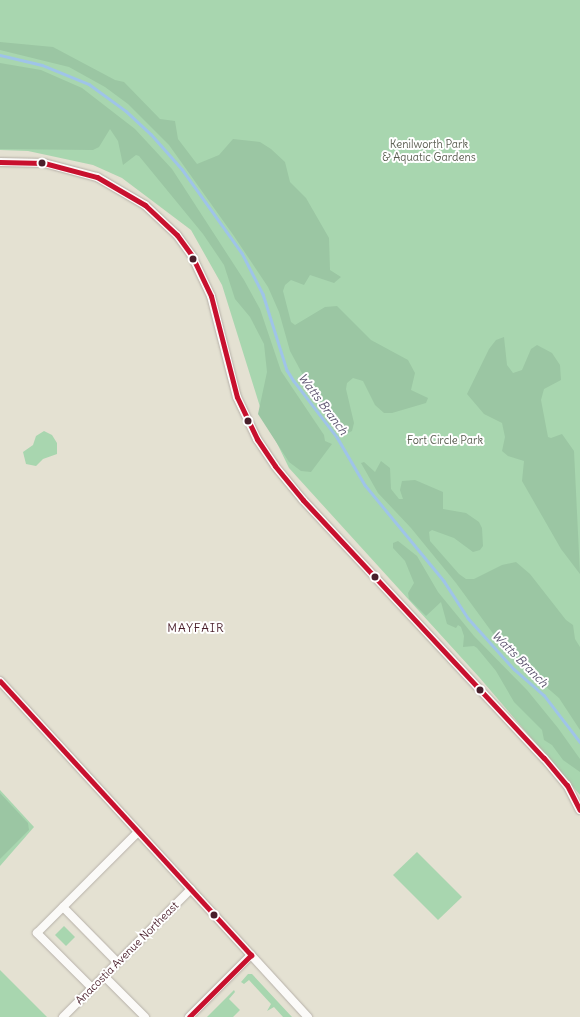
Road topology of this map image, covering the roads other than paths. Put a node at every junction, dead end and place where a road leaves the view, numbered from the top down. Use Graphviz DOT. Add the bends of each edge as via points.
graph roads {
  1 [pos="0,162"];
  2 [pos="0,681"];
  3 [pos="580,810"];
  4 [pos="138,832"];
  5 [pos="191,889"];
  6 [pos="63,907"];
  7 [pos="251,955"];
  8 [pos="117,962"];
  9 [pos="104,976"];
  10 [pos="92,988"];
  11 [pos="63,1017"];
  12 [pos="145,1017"];
  13 [pos="189,1017"];
  14 [pos="308,1017"];
  1 -- 3 [label="street" via="44,163 88,173 130,194 166,222 188,248 204,278 216,308 226,360 237,397 257,439 287,482 544,758 567,786"];
  2 -- 4 [label="street"];
  4 -- 5 [label="street"];
  4 -- 6 [label="street"];
  5 -- 7 [label="street"];
  5 -- 8 [label="street, Anacostia Avenue Northeast"];
  6 -- 8 [label="street"];
  6 -- 10 [label="street" via="37,933"];
  7 -- 13 [label="street"];
  7 -- 14 [label="street"];
  8 -- 9 [label="street, Anacostia Avenue Northeast"];
  9 -- 10 [label="street, Anacostia Avenue Northeast"];
  9 -- 12 [label="street"];
  10 -- 11 [label="street, Anacostia Avenue Northeast"];
}
